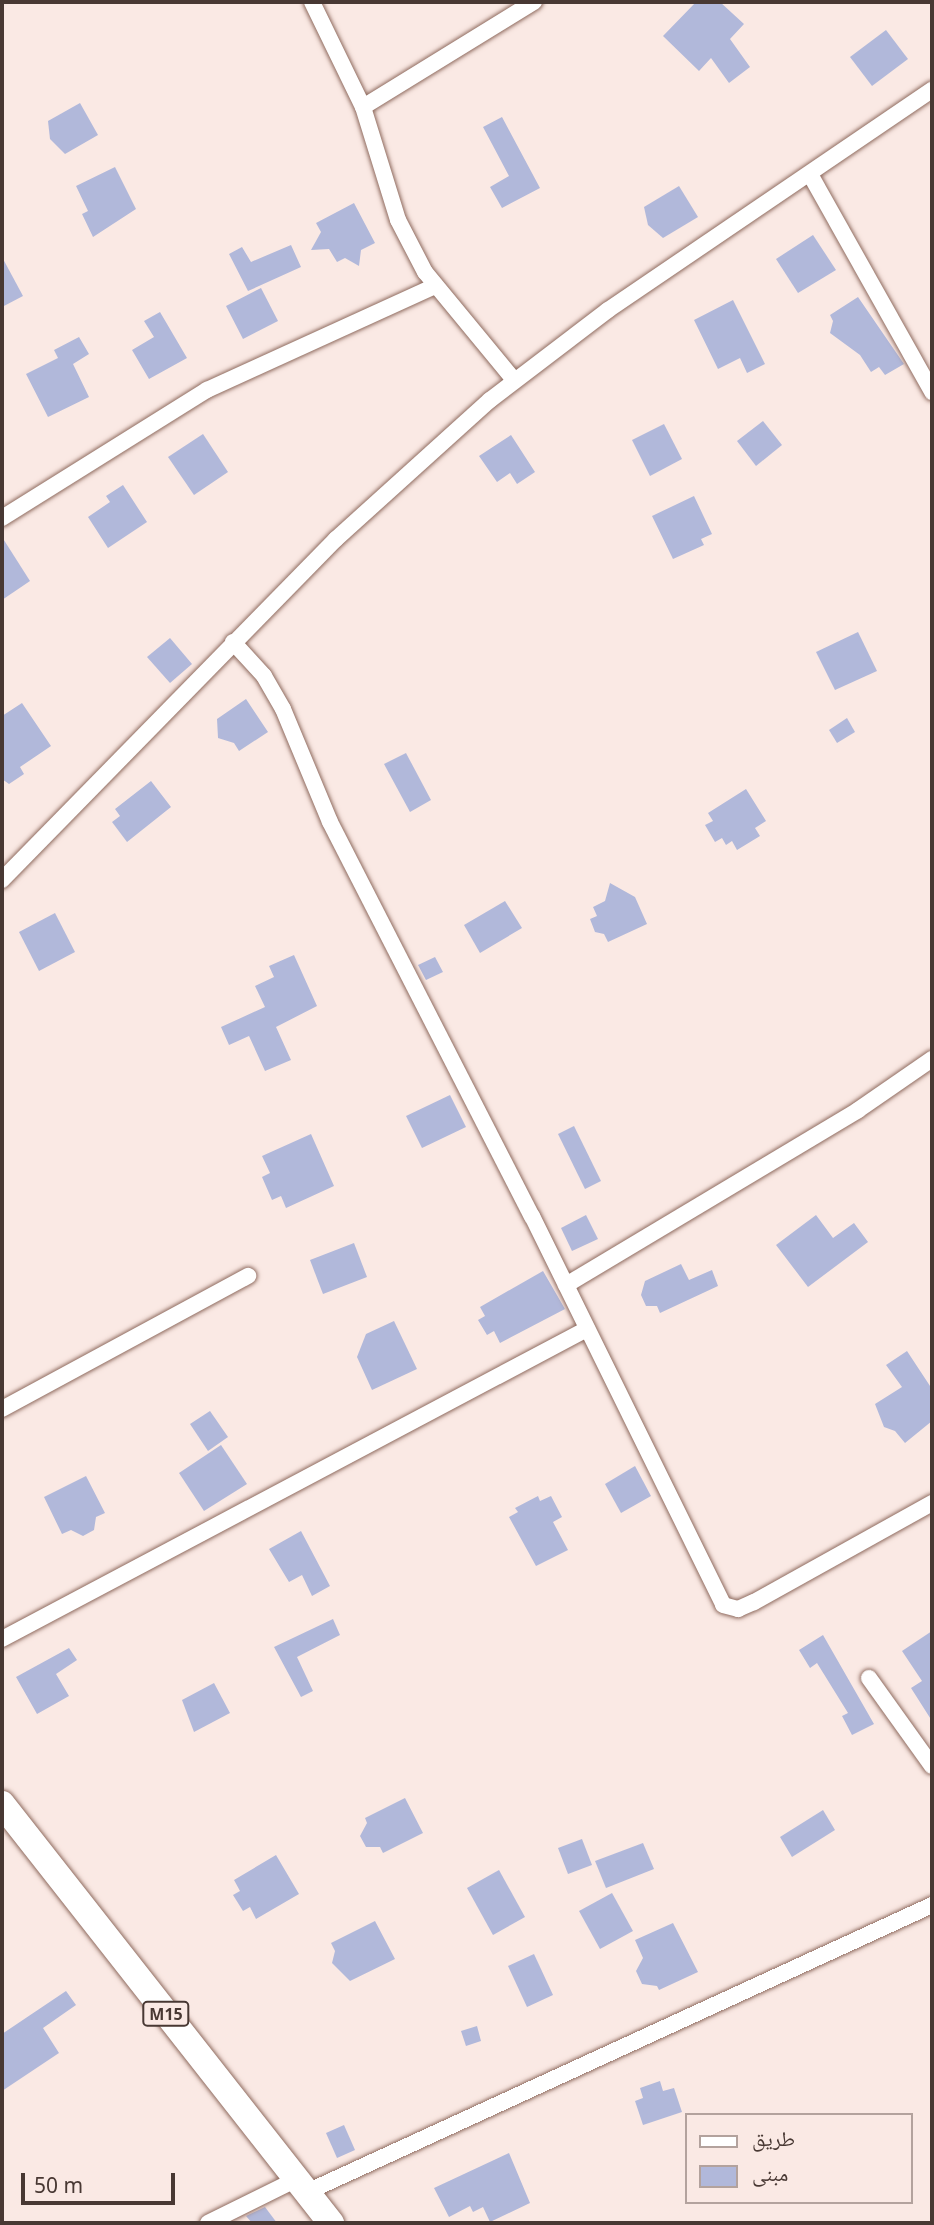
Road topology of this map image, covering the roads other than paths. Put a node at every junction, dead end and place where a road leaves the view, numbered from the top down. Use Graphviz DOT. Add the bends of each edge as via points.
graph roads {
  1 [pos="312,2"];
  2 [pos="534,2"];
  3 [pos="932,90"];
  4 [pos="363,107"];
  5 [pos="811,176"];
  6 [pos="435,286"];
  7 [pos="514,380"];
  8 [pos="932,392"];
  9 [pos="2,518"];
  10 [pos="233,642"];
  11 [pos="2,880"];
  12 [pos="932,1059"];
  13 [pos="248,1276"];
  14 [pos="566,1285"];
  15 [pos="587,1329"];
  16 [pos="2,1409"];
  17 [pos="929,1510"];
  18 [pos="2,1639"];
  19 [pos="869,1678"];
  20 [pos="930,1758"];
  21 [pos="2,1804"];
  22 [pos="932,1905"];
  23 [pos="302,2186"];
  24 [pos="208,2223"];
  25 [pos="331,2223"];
  1 -- 4 [label="street"];
  2 -- 4 [label="street"];
  3 -- 5 [label="street"];
  4 -- 6 [label="street" via="398,220"];
  5 -- 7 [label="street" via="608,310"];
  5 -- 8 [label="street"];
  6 -- 7 [label="street"];
  6 -- 9 [label="street" via="207,390"];
  7 -- 10 [label="street" via="389,488"];
  10 -- 11 [label="street"];
  10 -- 14 [label="street" via="264,676 283,709 330,822"];
  12 -- 14 [label="street" via="858,1110"];
  13 -- 16 [label="street"];
  14 -- 15 [label="street"];
  15 -- 17 [label="street" via="715,1590 729,1608 754,1602"];
  15 -- 18 [label="street"];
  19 -- 20 [label="street"];
  21 -- 23 [label="highway, M15"];
  22 -- 23 [label="street"];
  23 -- 24 [label="street"];
  23 -- 25 [label="highway, M15"];
}
